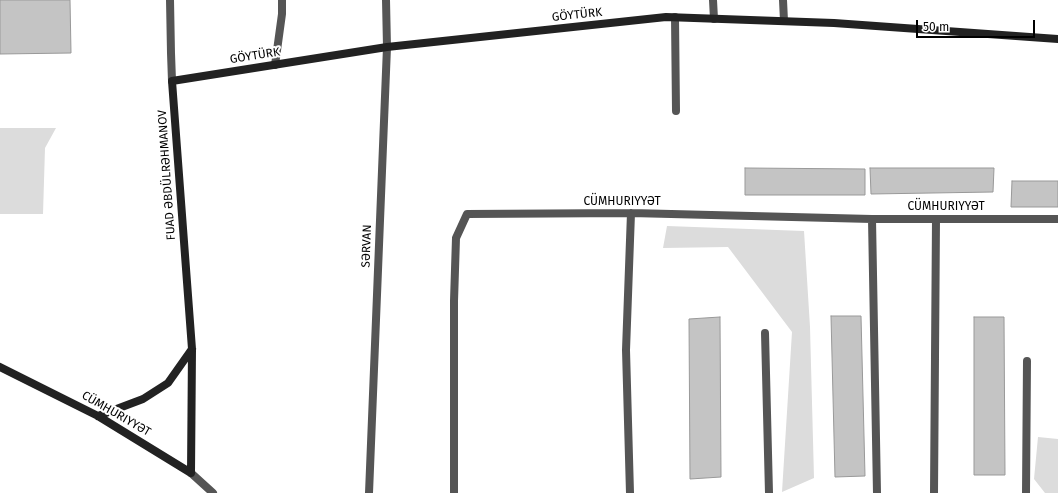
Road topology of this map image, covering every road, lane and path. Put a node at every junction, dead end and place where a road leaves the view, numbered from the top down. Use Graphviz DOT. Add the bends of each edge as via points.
graph roads {
  1 [pos="170,0"];
  2 [pos="282,0"];
  3 [pos="386,0"];
  4 [pos="713,0"];
  5 [pos="783,0"];
  6 [pos="675,17"];
  7 [pos="714,18"];
  8 [pos="784,21"];
  9 [pos="1058,39"];
  10 [pos="387,48"];
  11 [pos="275,65"];
  12 [pos="172,81"];
  13 [pos="676,111"];
  14 [pos="631,213"];
  15 [pos="1058,218"];
  16 [pos="872,219"];
  17 [pos="936,219"];
  18 [pos="766,333"];
  19 [pos="192,349"];
  20 [pos="1027,361"];
  21 [pos="0,367"];
  22 [pos="98,416"];
  23 [pos="191,473"];
  24 [pos="213,493"];
  25 [pos="369,493"];
  26 [pos="454,493"];
  27 [pos="630,493"];
  28 [pos="768,493"];
  29 [pos="877,493"];
  30 [pos="934,493"];
  31 [pos="1026,493"];
  1 -- 12 [label="street, FUAD ƏBDÜLRƏHMANOV"];
  2 -- 11 [label="street"];
  3 -- 10 [label="street, SƏRVAN"];
  4 -- 7 [label="street"];
  5 -- 8 [label="street"];
  6 -- 7 [label="main road, GÖYTÜRK"];
  6 -- 10 [label="main road, GÖYTÜRK"];
  6 -- 13 [label="street"];
  7 -- 8 [label="main road, GÖYTÜRK"];
  8 -- 9 [label="main road, GÖYTÜRK"];
  10 -- 11 [label="main road, GÖYTÜRK"];
  10 -- 25 [label="street, SƏRVAN"];
  11 -- 12 [label="main road, GÖYTÜRK"];
  12 -- 19 [label="main road, FUAD ƏBDÜLRƏHMANOV"];
  14 -- 16 [label="street, CÜMHURIYYƏT"];
  14 -- 26 [label="street, CÜMHURIYYƏT" via="467,214 456,238"];
  14 -- 27 [label="street" via="626,350"];
  15 -- 17 [label="street, CÜMHURIYYƏT"];
  16 -- 17 [label="street, CÜMHURIYYƏT"];
  16 -- 29 [label="street"];
  17 -- 30 [label="street"];
  18 -- 28 [label="street"];
  19 -- 22 [label="main road" via="168,383 143,399"];
  19 -- 23 [label="main road, FUAD ƏBDÜLRƏHMANOV"];
  20 -- 31 [label="street"];
  21 -- 22 [label="main road, CÜMHURIYYƏT"];
  22 -- 23 [label="main road, CÜMHURIYYƏT"];
  23 -- 24 [label="street, CÜMHURIYYƏT"];
}
